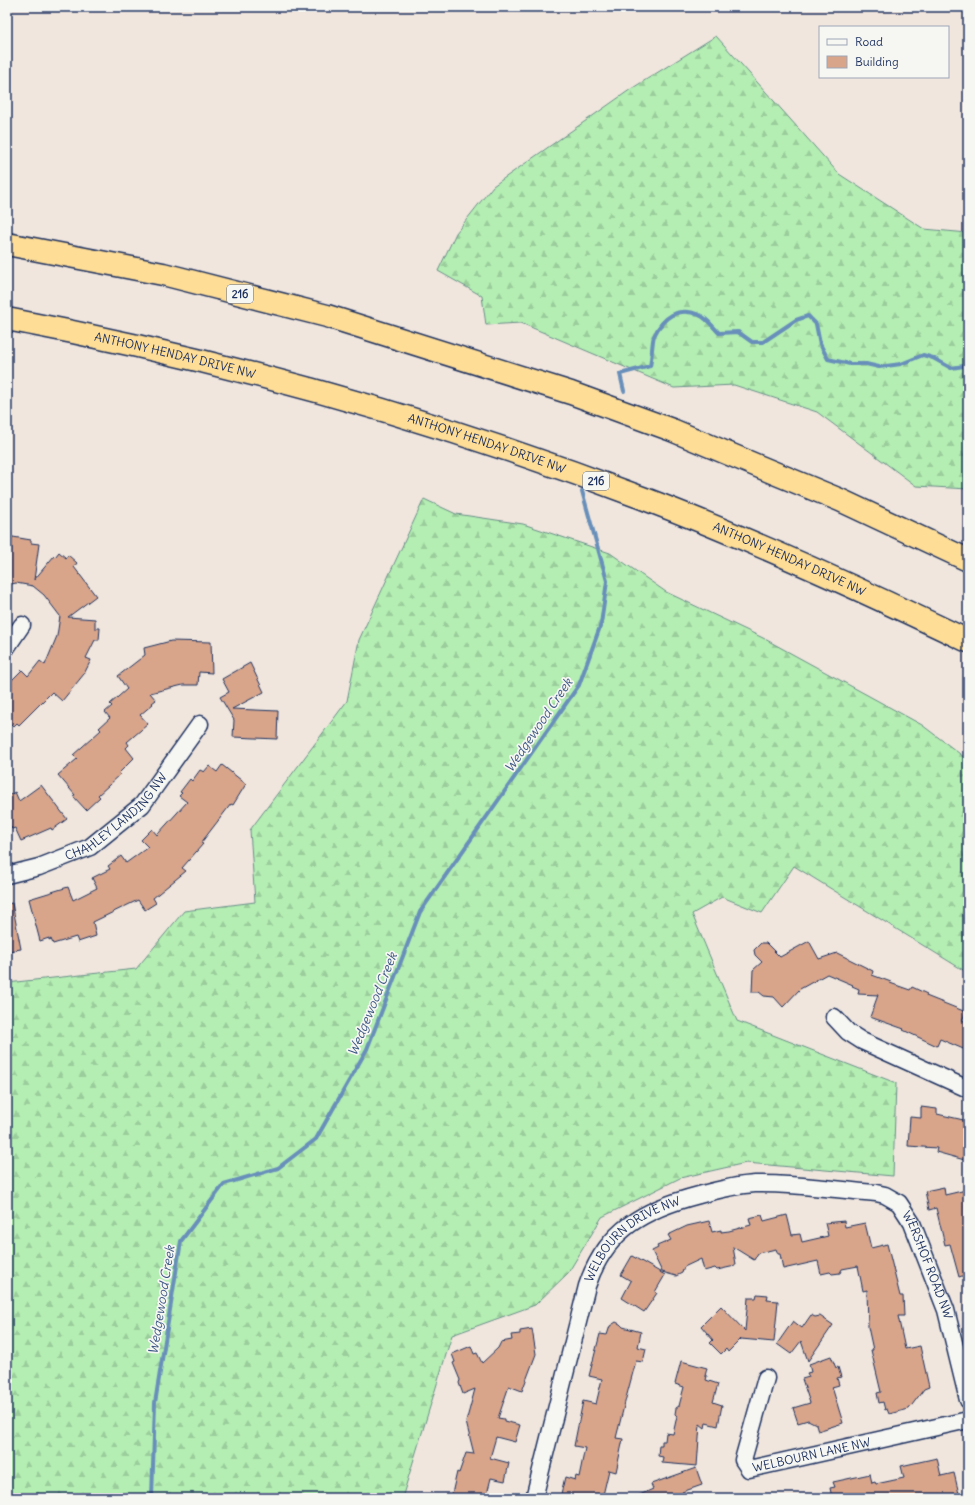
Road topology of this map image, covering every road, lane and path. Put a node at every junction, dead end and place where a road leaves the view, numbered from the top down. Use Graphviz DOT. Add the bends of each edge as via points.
graph roads {
  1 [pos="7,244"];
  2 [pos="7,318"];
  3 [pos="968,560"];
  4 [pos="22,625"];
  5 [pos="968,641"];
  6 [pos="7,647"];
  7 [pos="200,724"];
  8 [pos="7,875"];
  9 [pos="834,1017"];
  10 [pos="968,1089"];
  11 [pos="899,1203"];
  12 [pos="766,1378"];
  13 [pos="968,1400"];
  14 [pos="968,1420"];
  15 [pos="534,1498"];
  1 -- 3 [label="highway, 216" via="163,274 327,316 571,393 672,430 840,500"];
  2 -- 5 [label="highway, ANTHONY HENDAY DRIVE NW / 216" via="186,358 440,427 600,482 750,541 856,587"];
  4 -- 6 [label="street"];
  7 -- 8 [label="street, CHAHLEY LANDING NW" via="142,805 90,847 39,867"];
  9 -- 10 [label="street" via="848,1032 862,1041"];
  11 -- 13 [label="street, WERSHOF ROAD NW" via="912,1223 943,1300"];
  11 -- 15 [label="street, WELBOURN DRIVE NW" via="876,1193 754,1184 711,1191 671,1203 633,1222 612,1242 591,1275"];
  12 -- 14 [label="street, WELBOURN LANE NW" via="743,1460 749,1469"];
}
